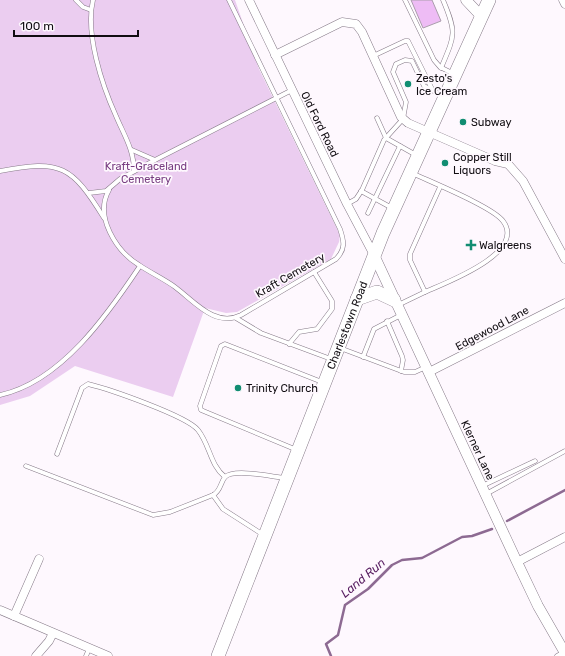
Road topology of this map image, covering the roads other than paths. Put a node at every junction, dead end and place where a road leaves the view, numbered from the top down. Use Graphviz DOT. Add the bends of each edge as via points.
graph roads {
  1 [pos="76,0"];
  2 [pos="93,0"];
  3 [pos="229,0"];
  4 [pos="249,0"];
  5 [pos="405,0"];
  6 [pos="443,0"];
  7 [pos="466,0"];
  8 [pos="489,0"];
  9 [pos="563,0"];
  10 [pos="565,4"];
  11 [pos="91,10"];
  12 [pos="482,17"];
  13 [pos="275,55"];
  14 [pos="373,56"];
  15 [pos="441,68"];
  16 [pos="456,75"];
  17 [pos="292,90"];
  18 [pos="433,91"];
  19 [pos="446,97"];
  20 [pos="276,98"];
  21 [pos="377,118"];
  22 [pos="403,118"];
  23 [pos="430,132"];
  24 [pos="386,138"];
  25 [pos="400,146"];
  26 [pos="132,150"];
  27 [pos="418,157"];
  28 [pos="155,160"];
  29 [pos="0,171"];
  30 [pos="134,171"];
  31 [pos="411,172"];
  32 [pos="440,187"];
  33 [pos="109,190"];
  34 [pos="361,191"];
  35 [pos="89,193"];
  36 [pos="375,199"];
  37 [pos="347,204"];
  38 [pos="394,209"];
  39 [pos="368,213"];
  40 [pos="104,219"];
  41 [pos="374,256"];
  42 [pos="565,259"];
  43 [pos="140,266"];
  44 [pos="314,272"];
  45 [pos="425,292"];
  46 [pos="357,299"];
  47 [pos="565,303"];
  48 [pos="397,307"];
  49 [pos="236,318"];
  50 [pos="387,321"];
  51 [pos="290,344"];
  52 [pos="338,347"];
  53 [pos="364,357"];
  54 [pos="333,360"];
  55 [pos="428,370"];
  56 [pos="401,371"];
  57 [pos="325,382"];
  58 [pos="0,395"];
  59 [pos="298,451"];
  60 [pos="565,451"];
  61 [pos="56,454"];
  62 [pos="535,461"];
  63 [pos="26,466"];
  64 [pos="226,477"];
  65 [pos="287,479"];
  66 [pos="484,490"];
  67 [pos="213,495"];
  68 [pos="265,536"];
  69 [pos="565,537"];
  70 [pos="39,559"];
  71 [pos="517,562"];
  72 [pos="0,610"];
  73 [pos="14,616"];
  74 [pos="53,633"];
  75 [pos="87,652"];
  76 [pos="562,654"];
  77 [pos="36,656"];
  78 [pos="108,656"];
  79 [pos="218,656"];
  1 -- 11 [label="lane"];
  2 -- 11 [label="lane"];
  3 -- 20 [label="lane, Kraft Cemetery"];
  4 -- 13 [label="street, Old Ford Road"];
  5 -- 15 [label="lane" via="430,53"];
  6 -- 15 [label="lane" via="453,23 453,33"];
  7 -- 12 [label="street"];
  8 -- 12 [label="main road, Charlestown Road"];
  9 -- 10 [label="street"];
  11 -- 26 [label="lane" via="92,32 101,75 110,103"];
  12 -- 16 [label="main road, Charlestown Road"];
  13 -- 14 [label="street" via="326,29 347,22 360,28"];
  13 -- 17 [label="street, Old Ford Road"];
  14 -- 18 [label="lane" via="408,41"];
  14 -- 22 [label="street" via="398,113"];
  15 -- 16 [label="lane"];
  16 -- 19 [label="main road, Charlestown Road"];
  17 -- 20 [label="lane"];
  17 -- 37 [label="street, Old Ford Road"];
  18 -- 19 [label="lane"];
  18 -- 22 [label="lane" via="424,86 412,62 405,60 396,64 393,72 406,102"];
  19 -- 23 [label="main road, Charlestown Road"];
  20 -- 28 [label="lane"];
  20 -- 44 [label="lane, Kraft Cemetery" via="343,239 344,249 341,255"];
  21 -- 24 [label="lane"];
  22 -- 23 [label="street" via="408,123"];
  22 -- 24 [label="lane"];
  23 -- 27 [label="main road, Charlestown Road"];
  23 -- 42 [label="street" via="495,161 508,164 523,181"];
  24 -- 25 [label="lane"];
  24 -- 34 [label="lane" via="369,180"];
  25 -- 27 [label="lane"];
  25 -- 36 [label="lane"];
  26 -- 28 [label="lane"];
  26 -- 30 [label="lane"];
  27 -- 31 [label="main road, Charlestown Road"];
  28 -- 30 [label="lane"];
  29 -- 35 [label="lane" via="20,167 56,168 73,176"];
  30 -- 33 [label="lane" via="116,181"];
  31 -- 32 [label="lane"];
  31 -- 38 [label="main road, Charlestown Road"];
  32 -- 45 [label="lane" via="409,256"];
  32 -- 45 [label="lane" via="496,214 506,225 506,240 498,252 482,265"];
  33 -- 35 [label="lane"];
  33 -- 40 [label="lane" via="104,201"];
  34 -- 36 [label="lane"];
  34 -- 37 [label="lane" via="356,199"];
  35 -- 40 [label="lane"];
  36 -- 38 [label="lane"];
  36 -- 39 [label="lane"];
  37 -- 41 [label="street, Old Ford Road"];
  38 -- 41 [label="main road, Charlestown Road"];
  40 -- 43 [label="lane" via="120,247"];
  41 -- 46 [label="main road, Charlestown Road"];
  41 -- 48 [label="street, Klerner Lane"];
  43 -- 49 [label="lane" via="176,288 213,316 222,319"];
  43 -- 58 [label="lane" via="112,309 56,366 28,385"];
  44 -- 49 [label="lane, Kraft Cemetery"];
  44 -- 51 [label="lane" via="332,301 332,309 317,329 299,332"];
  45 -- 48 [label="lane"];
  46 -- 48 [label="main road" via="377,292"];
  46 -- 52 [label="main road, Charlestown Road"];
  47 -- 55 [label="street, Edgewood Lane"];
  48 -- 50 [label="lane"];
  48 -- 55 [label="street, Klerner Lane"];
  49 -- 51 [label="lane" via="261,333"];
  50 -- 53 [label="lane" via="373,331"];
  50 -- 56 [label="lane" via="402,356"];
  51 -- 54 [label="lane"];
  52 -- 53 [label="lane"];
  52 -- 54 [label="main road, Charlestown Road"];
  53 -- 56 [label="lane"];
  54 -- 57 [label="main road, Charlestown Road"];
  55 -- 56 [label="lane"];
  55 -- 66 [label="street, Klerner Lane"];
  57 -- 59 [label="main road, Charlestown Road"];
  57 -- 59 [label="lane" via="229,345 221,346 200,406 202,410"];
  59 -- 65 [label="main road, Charlestown Road"];
  60 -- 66 [label="lane"];
  61 -- 64 [label="lane" via="82,388 88,384 189,422 202,436 215,467"];
  62 -- 66 [label="lane"];
  63 -- 67 [label="lane" via="153,515 170,512"];
  64 -- 65 [label="lane" via="243,473"];
  64 -- 67 [label="lane" via="218,492"];
  65 -- 68 [label="main road, Charlestown Road"];
  66 -- 71 [label="street, Klerner Lane"];
  67 -- 68 [label="lane" via="223,509"];
  68 -- 79 [label="main road, Charlestown Road"];
  69 -- 71 [label="street"];
  70 -- 73 [label="street"];
  71 -- 76 [label="street, Klerner Lane"];
  72 -- 73 [label="street"];
  73 -- 74 [label="street"];
  74 -- 75 [label="street"];
  74 -- 77 [label="street"];
  75 -- 78 [label="street"];
}
